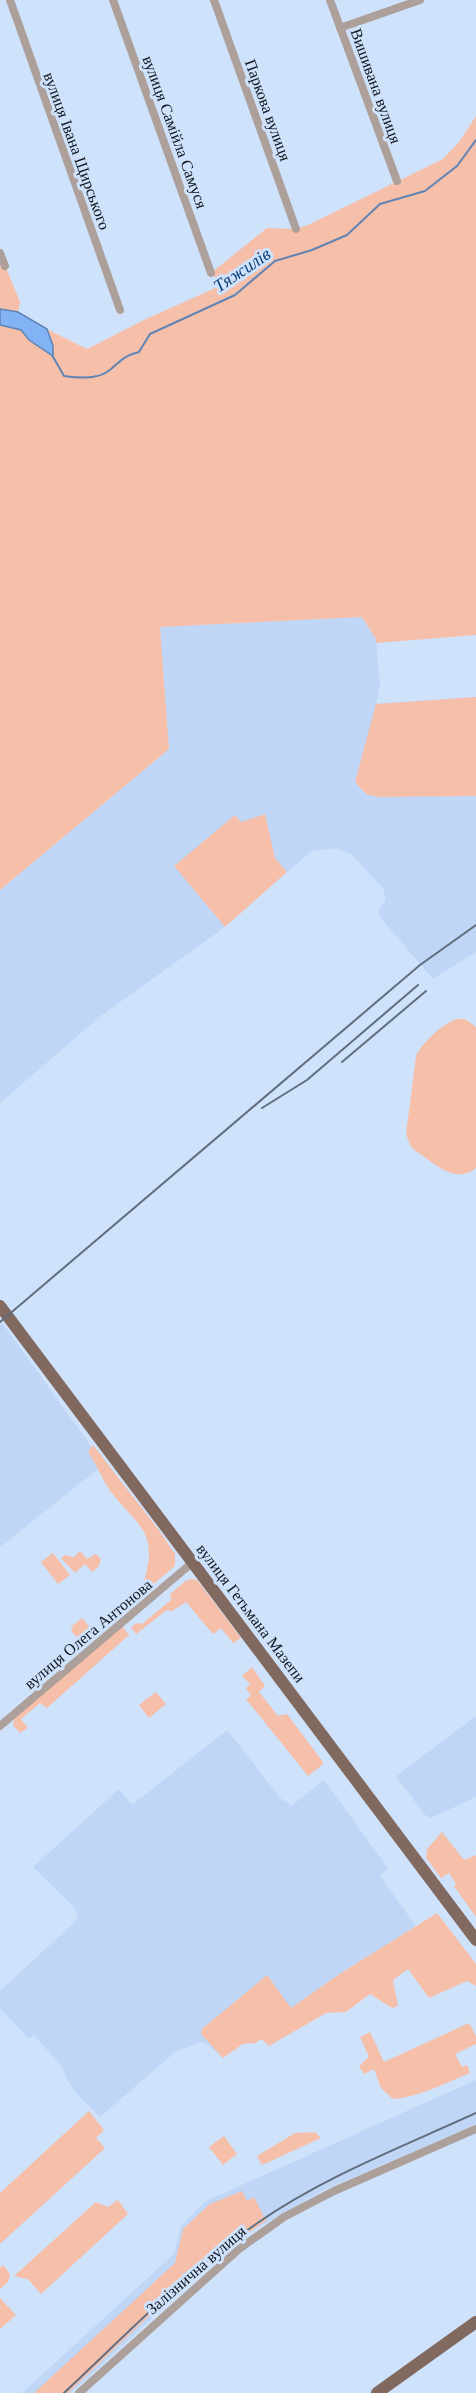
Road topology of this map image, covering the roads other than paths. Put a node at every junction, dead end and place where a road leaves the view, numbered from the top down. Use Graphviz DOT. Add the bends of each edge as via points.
graph roads {
  1 [pos="10,0"];
  2 [pos="113,0"];
  3 [pos="214,0"];
  4 [pos="330,0"];
  5 [pos="420,0"];
  6 [pos="340,28"];
  7 [pos="397,181"];
  8 [pos="296,230"];
  9 [pos="0,254"];
  10 [pos="5,266"];
  11 [pos="211,273"];
  12 [pos="120,310"];
  13 [pos="0,1306"];
  14 [pos="193,1562"];
  15 [pos="0,1726"];
  16 [pos="476,1940"];
  17 [pos="476,2129"];
  18 [pos="476,2322"];
  19 [pos="79,2393"];
  20 [pos="377,2393"];
  1 -- 12 [label="street, вулиця Івана Щирського"];
  2 -- 11 [label="street, вулиця Самійла Самуся"];
  3 -- 8 [label="street, Паркова вулиця"];
  4 -- 6 [label="street, Вишивана вулиця"];
  5 -- 6 [label="street"];
  6 -- 7 [label="street, Вишивана вулиця"];
  9 -- 10 [label="street"];
  13 -- 14 [label="main road, вулиця Гетьмана Мазепи"];
  14 -- 15 [label="street, вулиця Олега Антонова"];
  14 -- 16 [label="main road, вулиця Гетьмана Мазепи"];
  17 -- 19 [label="street, Залізнична вулиця" via="284,2217 238,2249"];
  18 -- 20 [label="main road"];
}
